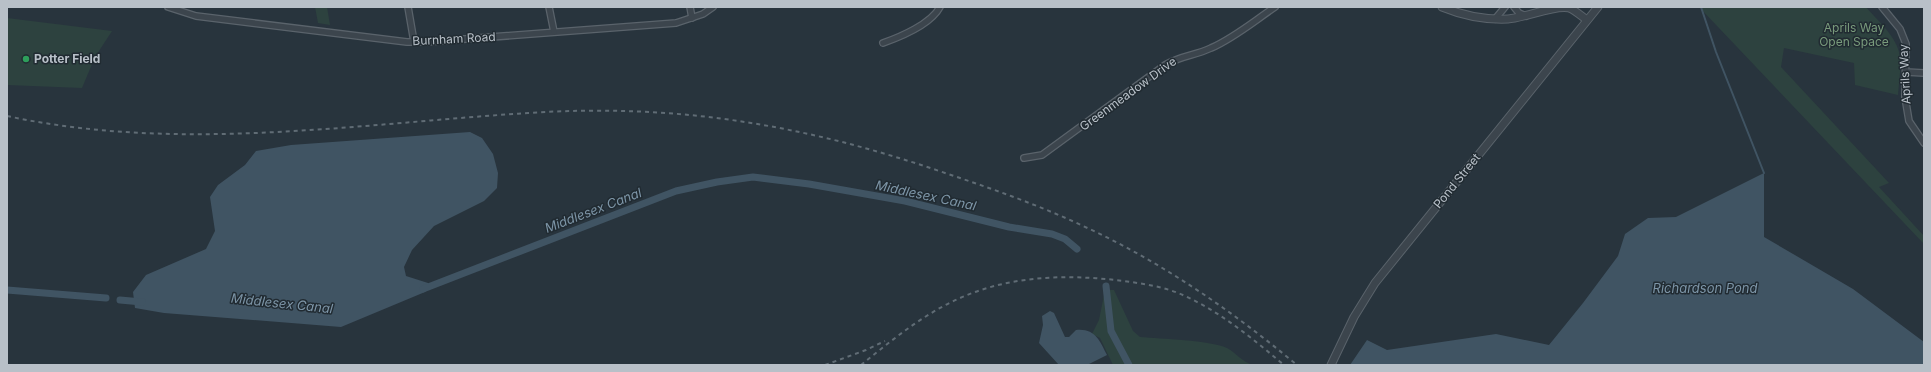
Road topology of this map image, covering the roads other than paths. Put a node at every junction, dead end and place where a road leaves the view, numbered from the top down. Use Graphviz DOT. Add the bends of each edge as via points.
graph roads {
  1 [pos="168,7"];
  2 [pos="408,7"];
  3 [pos="549,7"];
  4 [pos="690,7"];
  5 [pos="713,7"];
  6 [pos="940,7"];
  7 [pos="1275,7"];
  8 [pos="1442,7"];
  9 [pos="1505,7"];
  10 [pos="1514,7"];
  11 [pos="1598,7"];
  12 [pos="1882,7"];
  13 [pos="1528,16"];
  14 [pos="692,18"];
  15 [pos="1495,19"];
  16 [pos="1587,20"];
  17 [pos="554,32"];
  18 [pos="414,42"];
  19 [pos="883,43"];
  20 [pos="1906,72"];
  21 [pos="1924,73"];
  22 [pos="1924,143"];
  23 [pos="1024,158"];
  24 [pos="1331,365"];
  1 -- 18 [label="street, Burnham Road" via="196,16"];
  2 -- 18 [label="street"];
  3 -- 17 [label="street"];
  4 -- 14 [label="street"];
  5 -- 14 [label="street, Burnham Road"];
  6 -- 19 [label="street" via="919,26"];
  7 -- 23 [label="street, Greenmeadow Drive" via="1226,41 1177,58 1165,65 1042,155"];
  8 -- 15 [label="street" via="1471,16"];
  9 -- 15 [label="street"];
  10 -- 13 [label="street" via="1519,13"];
  11 -- 16 [label="street, Pond Street"];
  12 -- 20 [label="street, Aprils Way" via="1900,29 1906,44"];
  13 -- 15 [label="street"];
  13 -- 16 [label="street" via="1564,7"];
  14 -- 17 [label="street, Burnham Road" via="676,23"];
  16 -- 24 [label="street, Pond Street" via="1375,283 1354,317"];
  17 -- 18 [label="street, Burnham Road"];
  20 -- 21 [label="street"];
  20 -- 22 [label="street, Aprils Way" via="1905,97 1909,121"];
}
